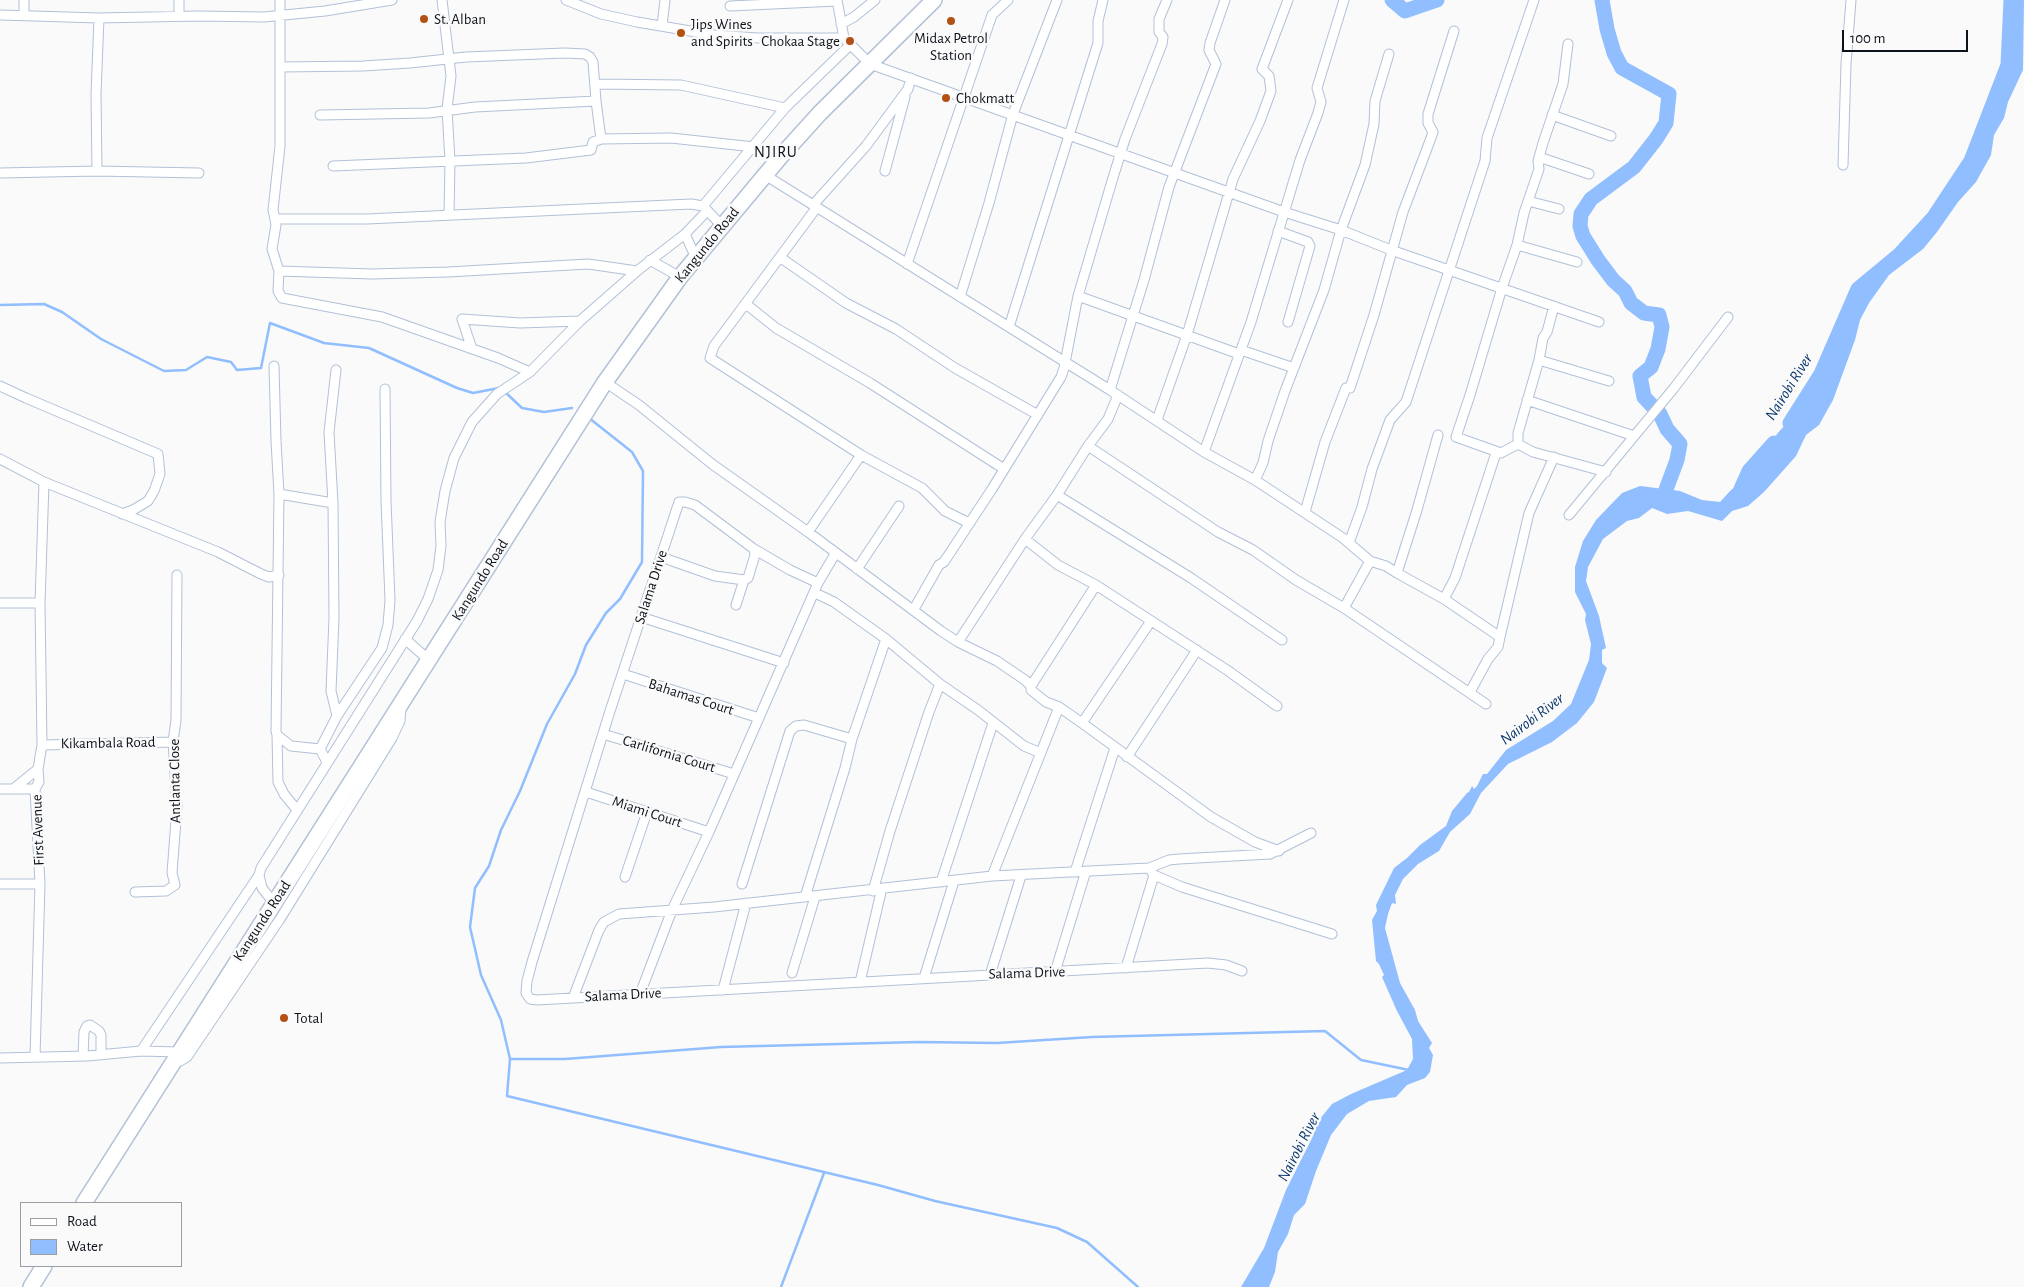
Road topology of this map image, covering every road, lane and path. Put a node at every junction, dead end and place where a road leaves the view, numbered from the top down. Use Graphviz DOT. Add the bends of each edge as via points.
graph roads {
  1 [pos="24,0"];
  2 [pos="179,0"];
  3 [pos="280,0"];
  4 [pos="392,0"];
  5 [pos="442,0"];
  6 [pos="566,0"];
  7 [pos="665,0"];
  8 [pos="837,0"];
  9 [pos="875,0"];
  10 [pos="934,0"];
  11 [pos="1008,0"];
  12 [pos="1057,0"];
  13 [pos="1103,0"];
  14 [pos="1167,0"];
  15 [pos="1225,0"];
  16 [pos="1288,0"];
  17 [pos="1344,0"];
  18 [pos="1534,0"];
  19 [pos="1850,0"];
  20 [pos="730,6"];
  21 [pos="24,15"];
  22 [pos="280,15"];
  23 [pos="0,16"];
  24 [pos="179,16"];
  25 [pos="98,18"];
  26 [pos="841,24"];
  27 [pos="662,26"];
  28 [pos="1454,31"];
  29 [pos="847,42"];
  30 [pos="1568,44"];
  31 [pos="1389,54"];
  32 [pos="450,58"];
  33 [pos="870,64"];
  34 [pos="280,67"];
  35 [pos="911,78"];
  36 [pos="596,84"];
  37 [pos="908,90"];
  38 [pos="965,97"];
  39 [pos="596,102"];
  40 [pos="785,108"];
  41 [pos="447,109"];
  42 [pos="1013,114"];
  43 [pos="320,115"];
  44 [pos="1552,115"];
  45 [pos="1068,134"];
  46 [pos="1611,136"];
  47 [pos="601,139"];
  48 [pos="754,147"];
  49 [pos="1121,153"];
  50 [pos="1539,157"];
  51 [pos="450,161"];
  52 [pos="1843,165"];
  53 [pos="333,166"];
  54 [pos="96,171"];
  55 [pos="885,171"];
  56 [pos="199,172"];
  57 [pos="1174,172"];
  58 [pos="0,173"];
  59 [pos="1588,174"];
  60 [pos="765,175"];
  61 [pos="1229,192"];
  62 [pos="1528,200"];
  63 [pos="815,206"];
  64 [pos="705,209"];
  65 [pos="1559,209"];
  66 [pos="1284,212"];
  67 [pos="449,215"];
  68 [pos="275,219"];
  69 [pos="722,226"];
  70 [pos="1341,230"];
  71 [pos="1278,231"];
  72 [pos="685,234"];
  73 [pos="1517,245"];
  74 [pos="1391,250"];
  75 [pos="696,258"];
  76 [pos="781,258"];
  77 [pos="650,260"];
  78 [pos="1577,262"];
  79 [pos="907,264"];
  80 [pos="1448,269"];
  81 [pos="279,270"];
  82 [pos="637,271"];
  83 [pos="680,277"];
  84 [pos="1502,288"];
  85 [pos="1078,296"];
  86 [pos="960,297"];
  87 [pos="746,304"];
  88 [pos="1554,306"];
  89 [pos="1133,315"];
  90 [pos="1728,317"];
  91 [pos="580,321"];
  92 [pos="1288,322"];
  93 [pos="1599,322"];
  94 [pos="1009,327"];
  95 [pos="1187,335"];
  96 [pos="472,349"];
  97 [pos="1240,352"];
  98 [pos="1539,360"];
  99 [pos="1064,362"];
  100 [pos="274,366"];
  101 [pos="1294,368"];
  102 [pos="336,370"];
  103 [pos="530,372"];
  104 [pos="1609,381"];
  105 [pos="605,382"];
  106 [pos="0,386"];
  107 [pos="385,388"];
  108 [pos="1114,392"];
  109 [pos="1527,400"];
  110 [pos="1038,415"];
  111 [pos="1157,420"];
  112 [pos="1438,436"];
  113 [pos="1634,436"];
  114 [pos="1518,444"];
  115 [pos="1088,446"];
  116 [pos="1204,452"];
  117 [pos="1501,453"];
  118 [pos="861,455"];
  119 [pos="1554,458"];
  120 [pos="0,459"];
  121 [pos="1004,469"];
  122 [pos="1606,472"];
  123 [pos="1255,480"];
  124 [pos="44,482"];
  125 [pos="279,494"];
  126 [pos="1057,496"];
  127 [pos="333,503"];
  128 [pos="899,506"];
  129 [pos="1305,512"];
  130 [pos="122,514"];
  131 [pos="1569,515"];
  132 [pos="969,523"];
  133 [pos="808,532"];
  134 [pos="1025,539"];
  135 [pos="1350,543"];
  136 [pos="754,550"];
  137 [pos="835,554"];
  138 [pos="661,558"];
  139 [pos="1370,561"];
  140 [pos="856,569"];
  141 [pos="1397,573"];
  142 [pos="177,575"];
  143 [pos="279,575"];
  144 [pos="744,580"];
  145 [pos="818,583"];
  146 [pos="1096,585"];
  147 [pos="815,594"];
  148 [pos="1444,599"];
  149 [pos="0,603"];
  150 [pos="40,603"];
  151 [pos="736,605"];
  152 [pos="1344,608"];
  153 [pos="914,609"];
  154 [pos="641,617"];
  155 [pos="1151,621"];
  156 [pos="1500,637"];
  157 [pos="405,639"];
  158 [pos="886,639"];
  159 [pos="1282,640"];
  160 [pos="958,642"];
  161 [pos="1197,650"];
  162 [pos="429,660"];
  163 [pos="784,662"];
  164 [pos="623,674"];
  165 [pos="940,684"];
  166 [pos="1031,686"];
  167 [pos="1470,692"];
  168 [pos="402,701"];
  169 [pos="1486,704"];
  170 [pos="1276,706"];
  171 [pos="1059,707"];
  172 [pos="337,716"];
  173 [pos="759,718"];
  174 [pos="993,723"];
  175 [pos="1082,723"];
  176 [pos="604,734"];
  177 [pos="277,736"];
  178 [pos="852,739"];
  179 [pos="172,742"];
  180 [pos="42,745"];
  181 [pos="1115,748"];
  182 [pos="320,749"];
  183 [pos="1041,753"];
  184 [pos="1127,757"];
  185 [pos="327,762"];
  186 [pos="38,769"];
  187 [pos="734,774"];
  188 [pos="0,789"];
  189 [pos="14,789"];
  190 [pos="35,789"];
  191 [pos="586,792"];
  192 [pos="297,810"];
  193 [pos="647,812"];
  194 [pos="709,832"];
  195 [pos="1311,833"];
  196 [pos="1279,851"];
  197 [pos="1086,871"];
  198 [pos="1074,872"];
  199 [pos="1152,872"];
  200 [pos="259,875"];
  201 [pos="992,876"];
  202 [pos="1021,876"];
  203 [pos="625,877"];
  204 [pos="941,882"];
  205 [pos="954,882"];
  206 [pos="0,884"];
  207 [pos="40,884"];
  208 [pos="742,884"];
  209 [pos="877,890"];
  210 [pos="135,892"];
  211 [pos="815,896"];
  212 [pos="805,898"];
  213 [pos="274,903"];
  214 [pos="746,903"];
  215 [pos="672,910"];
  216 [pos="1332,934"];
  217 [pos="1126,968"];
  218 [pos="1242,971"];
  219 [pos="792,972"];
  220 [pos="1055,972"];
  221 [pos="990,975"];
  222 [pos="924,978"];
  223 [pos="860,982"];
  224 [pos="723,990"];
  225 [pos="640,994"];
  226 [pos="573,998"];
  227 [pos="141,1051"];
  228 [pos="101,1055"];
  229 [pos="83,1056"];
  230 [pos="35,1057"];
  231 [pos="176,1057"];
  232 [pos="0,1058"];
  233 [pos="85,1202"];
  234 [pos="43,1267"];
  235 [pos="31,1287"];
  1 -- 21 [label="street"];
  2 -- 24 [label="street"];
  3 -- 22 [label="street"];
  4 -- 22 [label="street"];
  5 -- 32 [label="street"];
  6 -- 27 [label="street" via="602,14"];
  7 -- 27 [label="street"];
  8 -- 20 [label="street"];
  8 -- 26 [label="street"];
  9 -- 26 [label="street"];
  10 -- 33 [label="highway, Kangundo Road"];
  11 -- 38 [label="street" via="992,15"];
  12 -- 42 [label="street"];
  13 -- 45 [label="street" via="1098,21 1098,44"];
  14 -- 49 [label="street" via="1159,19 1162,44"];
  15 -- 57 [label="street" via="1209,50 1216,64"];
  16 -- 61 [label="street" via="1262,69 1269,76 1271,92"];
  17 -- 66 [label="street" via="1316,88 1321,102 1318,113"];
  18 -- 80 [label="street" via="1487,138 1485,161"];
  19 -- 52 [label="street"];
  21 -- 23 [label="street"];
  21 -- 25 [label="street"];
  22 -- 24 [label="street"];
  22 -- 34 [label="street"];
  24 -- 25 [label="street"];
  25 -- 54 [label="street"];
  26 -- 29 [label="street"];
  27 -- 29 [label="street" via="758,38"];
  28 -- 74 [label="street" via="1428,114 1433,132"];
  29 -- 33 [label="street"];
  29 -- 40 [label="street"];
  30 -- 44 [label="street" via="1563,84"];
  31 -- 70 [label="street" via="1375,101 1374,124 1365,165"];
  32 -- 34 [label="street" via="363,66"];
  32 -- 36 [label="street" via="585,54 593,62"];
  32 -- 41 [label="street"];
  33 -- 35 [label="street"];
  33 -- 60 [label="highway, Kangundo Road" via="820,113"];
  34 -- 68 [label="street" via="280,146 273,210"];
  35 -- 37 [label="street"];
  35 -- 38 [label="street"];
  36 -- 39 [label="street"];
  36 -- 40 [label="street" via="681,85"];
  37 -- 55 [label="street"];
  37 -- 63 [label="street"];
  38 -- 42 [label="street"];
  38 -- 79 [label="street"];
  39 -- 41 [label="street"];
  39 -- 47 [label="street"];
  40 -- 48 [label="street"];
  41 -- 43 [label="street" via="429,113"];
  41 -- 51 [label="street"];
  42 -- 45 [label="street"];
  42 -- 86 [label="street"];
  44 -- 46 [label="street"];
  44 -- 50 [label="street"];
  45 -- 49 [label="street"];
  45 -- 94 [label="street"];
  47 -- 48 [label="street" via="671,138"];
  47 -- 51 [label="street" via="593,142 591,150 526,158"];
  48 -- 64 [label="street"];
  49 -- 57 [label="street"];
  49 -- 85 [label="street"];
  50 -- 59 [label="street"];
  50 -- 62 [label="street" via="1539,169"];
  51 -- 53 [label="street"];
  51 -- 67 [label="street"];
  54 -- 56 [label="street"];
  54 -- 58 [label="street"];
  57 -- 61 [label="street"];
  57 -- 89 [label="street"];
  60 -- 63 [label="street"];
  60 -- 69 [label="highway, Kangundo Road"];
  61 -- 66 [label="street"];
  61 -- 95 [label="street"];
  62 -- 65 [label="street"];
  62 -- 73 [label="street"];
  63 -- 76 [label="street"];
  63 -- 79 [label="street"];
  64 -- 67 [label="street" via="691,204"];
  64 -- 69 [label="street"];
  64 -- 72 [label="street"];
  66 -- 70 [label="street"];
  66 -- 71 [label="street"];
  67 -- 68 [label="street"];
  68 -- 81 [label="street" via="272,249"];
  69 -- 75 [label="highway, Kangundo Road"];
  70 -- 74 [label="street"];
  70 -- 101 [label="street" via="1324,290"];
  71 -- 92 [label="street" via="1308,242 1310,246"];
  71 -- 97 [label="street"];
  72 -- 75 [label="street"];
  72 -- 77 [label="street"];
  73 -- 78 [label="street"];
  73 -- 84 [label="street"];
  74 -- 80 [label="street"];
  74 -- 129 [label="street" via="1350,388 1346,388 1324,442"];
  75 -- 83 [label="highway, Kangundo Road"];
  76 -- 87 [label="street"];
  76 -- 110 [label="street" via="846,303 896,329 955,368"];
  77 -- 82 [label="street"];
  77 -- 83 [label="street"];
  79 -- 86 [label="street"];
  80 -- 84 [label="street"];
  80 -- 135 [label="street" via="1406,402 1390,420"];
  81 -- 82 [label="street" via="372,274 588,264"];
  81 -- 96 [label="street" via="278,291 282,298 382,317"];
  82 -- 91 [label="street"];
  83 -- 105 [label="highway, Kangundo Road"];
  84 -- 88 [label="street"];
  84 -- 117 [label="street" via="1456,437"];
  85 -- 89 [label="street"];
  85 -- 99 [label="street"];
  86 -- 94 [label="street"];
  87 -- 118 [label="street" via="714,346 710,358"];
  87 -- 121 [label="street" via="776,328 870,383"];
  88 -- 93 [label="street"];
  88 -- 98 [label="street" via="1547,332 1542,338"];
  89 -- 95 [label="street"];
  89 -- 108 [label="street"];
  90 -- 113 [label="street"];
  91 -- 96 [label="street" via="462,319"];
  91 -- 103 [label="street"];
  94 -- 99 [label="street"];
  95 -- 97 [label="street"];
  95 -- 111 [label="street"];
  96 -- 103 [label="street"];
  97 -- 101 [label="street"];
  97 -- 116 [label="street"];
  98 -- 104 [label="street"];
  98 -- 109 [label="street"];
  99 -- 108 [label="street"];
  99 -- 110 [label="street" via="1061,377"];
  100 -- 125 [label="street"];
  101 -- 123 [label="street"];
  102 -- 127 [label="street" via="329,432"];
  103 -- 157 [label="street" via="497,394 478,415 454,458 442,506 438,570 428,599"];
  105 -- 133 [label="street"];
  105 -- 162 [label="highway, Kangundo Road"];
  106 -- 130 [label="street" via="158,454 160,474 154,491 148,501"];
  107 -- 172 [label="street" via="388,625 382,648"];
  108 -- 111 [label="street"];
  108 -- 115 [label="street" via="1108,419"];
  109 -- 113 [label="street"];
  109 -- 114 [label="street"];
  110 -- 121 [label="street"];
  111 -- 116 [label="street"];
  112 -- 141 [label="street"];
  113 -- 122 [label="street"];
  114 -- 117 [label="street"];
  114 -- 119 [label="street"];
  115 -- 126 [label="street"];
  115 -- 152 [label="street" via="1218,532 1253,550"];
  116 -- 123 [label="street"];
  117 -- 148 [label="street" via="1496,453 1455,578"];
  118 -- 132 [label="street" via="922,488 945,511"];
  118 -- 133 [label="street"];
  119 -- 122 [label="street"];
  119 -- 156 [label="street" via="1529,513"];
  120 -- 124 [label="street"];
  121 -- 132 [label="street"];
  122 -- 131 [label="street"];
  123 -- 129 [label="street"];
  124 -- 130 [label="street"];
  124 -- 150 [label="street, First Avenue"];
  125 -- 127 [label="street"];
  125 -- 143 [label="street"];
  126 -- 134 [label="street"];
  126 -- 159 [label="street" via="1191,578"];
  127 -- 172 [label="street" via="331,691"];
  128 -- 140 [label="street"];
  129 -- 135 [label="street"];
  130 -- 143 [label="street" via="218,552 269,577"];
  132 -- 153 [label="street" via="944,562 939,564"];
  133 -- 137 [label="street"];
  134 -- 146 [label="street" via="1058,565"];
  134 -- 160 [label="street"];
  135 -- 139 [label="street"];
  136 -- 138 [label="street, Salama Drive" via="694,505 679,502"];
  136 -- 144 [label="street" via="748,578"];
  136 -- 145 [label="street"];
  137 -- 140 [label="street"];
  137 -- 145 [label="street"];
  138 -- 144 [label="street" via="715,576"];
  138 -- 154 [label="street, Salama Drive"];
  139 -- 141 [label="street"];
  139 -- 152 [label="street"];
  140 -- 153 [label="street"];
  141 -- 148 [label="street"];
  142 -- 179 [label="street, Antlanta Close" via="176,720"];
  143 -- 177 [label="street"];
  144 -- 151 [label="street"];
  145 -- 147 [label="street"];
  146 -- 155 [label="street"];
  146 -- 166 [label="street"];
  147 -- 158 [label="street" via="834,602"];
  147 -- 163 [label="street"];
  148 -- 156 [label="street"];
  149 -- 150 [label="street"];
  150 -- 180 [label="street, First Avenue"];
  152 -- 167 [label="street"];
  153 -- 160 [label="street"];
  154 -- 163 [label="street"];
  154 -- 164 [label="street, Salama Drive"];
  155 -- 161 [label="street"];
  155 -- 175 [label="street"];
  156 -- 167 [label="street" via="1498,647 1488,658"];
  157 -- 162 [label="street"];
  157 -- 185 [label="street"];
  158 -- 165 [label="street"];
  158 -- 178 [label="street"];
  160 -- 166 [label="street" via="996,661"];
  161 -- 170 [label="street"];
  161 -- 184 [label="street"];
  162 -- 168 [label="highway, Kangundo Road"];
  163 -- 173 [label="street"];
  164 -- 173 [label="street, Bahamas Court"];
  164 -- 176 [label="street, Salama Drive"];
  165 -- 174 [label="street"];
  165 -- 209 [label="street" via="896,812"];
  166 -- 171 [label="street" via="1040,698"];
  167 -- 169 [label="street"];
  168 -- 213 [label="highway, Kangundo Road"];
  168 -- 231 [label="street" via="400,721 392,738 291,902 187,1057 180,1061"];
  171 -- 175 [label="street"];
  171 -- 183 [label="street"];
  172 -- 182 [label="street"];
  173 -- 187 [label="street"];
  174 -- 183 [label="street" via="1024,746"];
  174 -- 204 [label="street"];
  175 -- 181 [label="street"];
  176 -- 187 [label="street, Carlifornia Court"];
  176 -- 191 [label="street, Salama Drive"];
  177 -- 182 [label="street" via="290,746"];
  177 -- 192 [label="street" via="278,782"];
  178 -- 208 [label="street" via="804,725 790,731"];
  178 -- 212 [label="street"];
  179 -- 180 [label="street, Kikambala Road"];
  179 -- 210 [label="street, Antlanta Close" via="177,807 172,873 175,884 166,891"];
  180 -- 186 [label="street, First Avenue"];
  181 -- 184 [label="street"];
  181 -- 198 [label="street"];
  182 -- 185 [label="street"];
  183 -- 201 [label="street"];
  184 -- 196 [label="street" via="1211,817 1255,842"];
  185 -- 192 [label="street"];
  186 -- 189 [label="street"];
  186 -- 190 [label="street, First Avenue" via="39,782"];
  187 -- 194 [label="street"];
  188 -- 189 [label="street"];
  189 -- 190 [label="street"];
  190 -- 207 [label="street, First Avenue"];
  191 -- 193 [label="street, Miami Court"];
  191 -- 226 [label="street, Salama Drive" via="526,993 530,999 538,1000"];
  192 -- 200 [label="street"];
  193 -- 194 [label="street, Miami Court"];
  193 -- 203 [label="street"];
  194 -- 215 [label="street"];
  195 -- 196 [label="street"];
  196 -- 199 [label="street" via="1170,860"];
  197 -- 198 [label="street"];
  197 -- 199 [label="street"];
  197 -- 220 [label="street"];
  198 -- 202 [label="street"];
  199 -- 216 [label="street" via="1182,887"];
  199 -- 217 [label="street"];
  200 -- 213 [label="street" via="262,888"];
  200 -- 227 [label="street"];
  201 -- 202 [label="street"];
  201 -- 205 [label="street"];
  202 -- 221 [label="street"];
  204 -- 205 [label="street"];
  204 -- 209 [label="street"];
  205 -- 222 [label="street"];
  206 -- 207 [label="street"];
  207 -- 230 [label="street, First Avenue"];
  209 -- 211 [label="street"];
  209 -- 223 [label="street"];
  211 -- 212 [label="street"];
  211 -- 219 [label="street"];
  212 -- 214 [label="street"];
  213 -- 231 [label="highway, Kangundo Road"];
  214 -- 215 [label="street"];
  214 -- 224 [label="street"];
  215 -- 225 [label="street"];
  215 -- 226 [label="street" via="619,914 604,922"];
  217 -- 218 [label="street, Salama Drive" via="1216,963"];
  217 -- 220 [label="street, Salama Drive"];
  220 -- 221 [label="street, Salama Drive"];
  221 -- 222 [label="street, Salama Drive"];
  222 -- 223 [label="street, Salama Drive"];
  223 -- 224 [label="street, Salama Drive"];
  224 -- 225 [label="street, Salama Drive"];
  225 -- 226 [label="street, Salama Drive"];
  227 -- 228 [label="street"];
  227 -- 231 [label="street"];
  228 -- 229 [label="street"];
  228 -- 229 [label="street" via="101,1035 90,1025 84,1032"];
  229 -- 230 [label="street"];
  230 -- 232 [label="street"];
  231 -- 233 [label="highway, Kangundo Road"];
  234 -- 235 [label="highway"];
}
